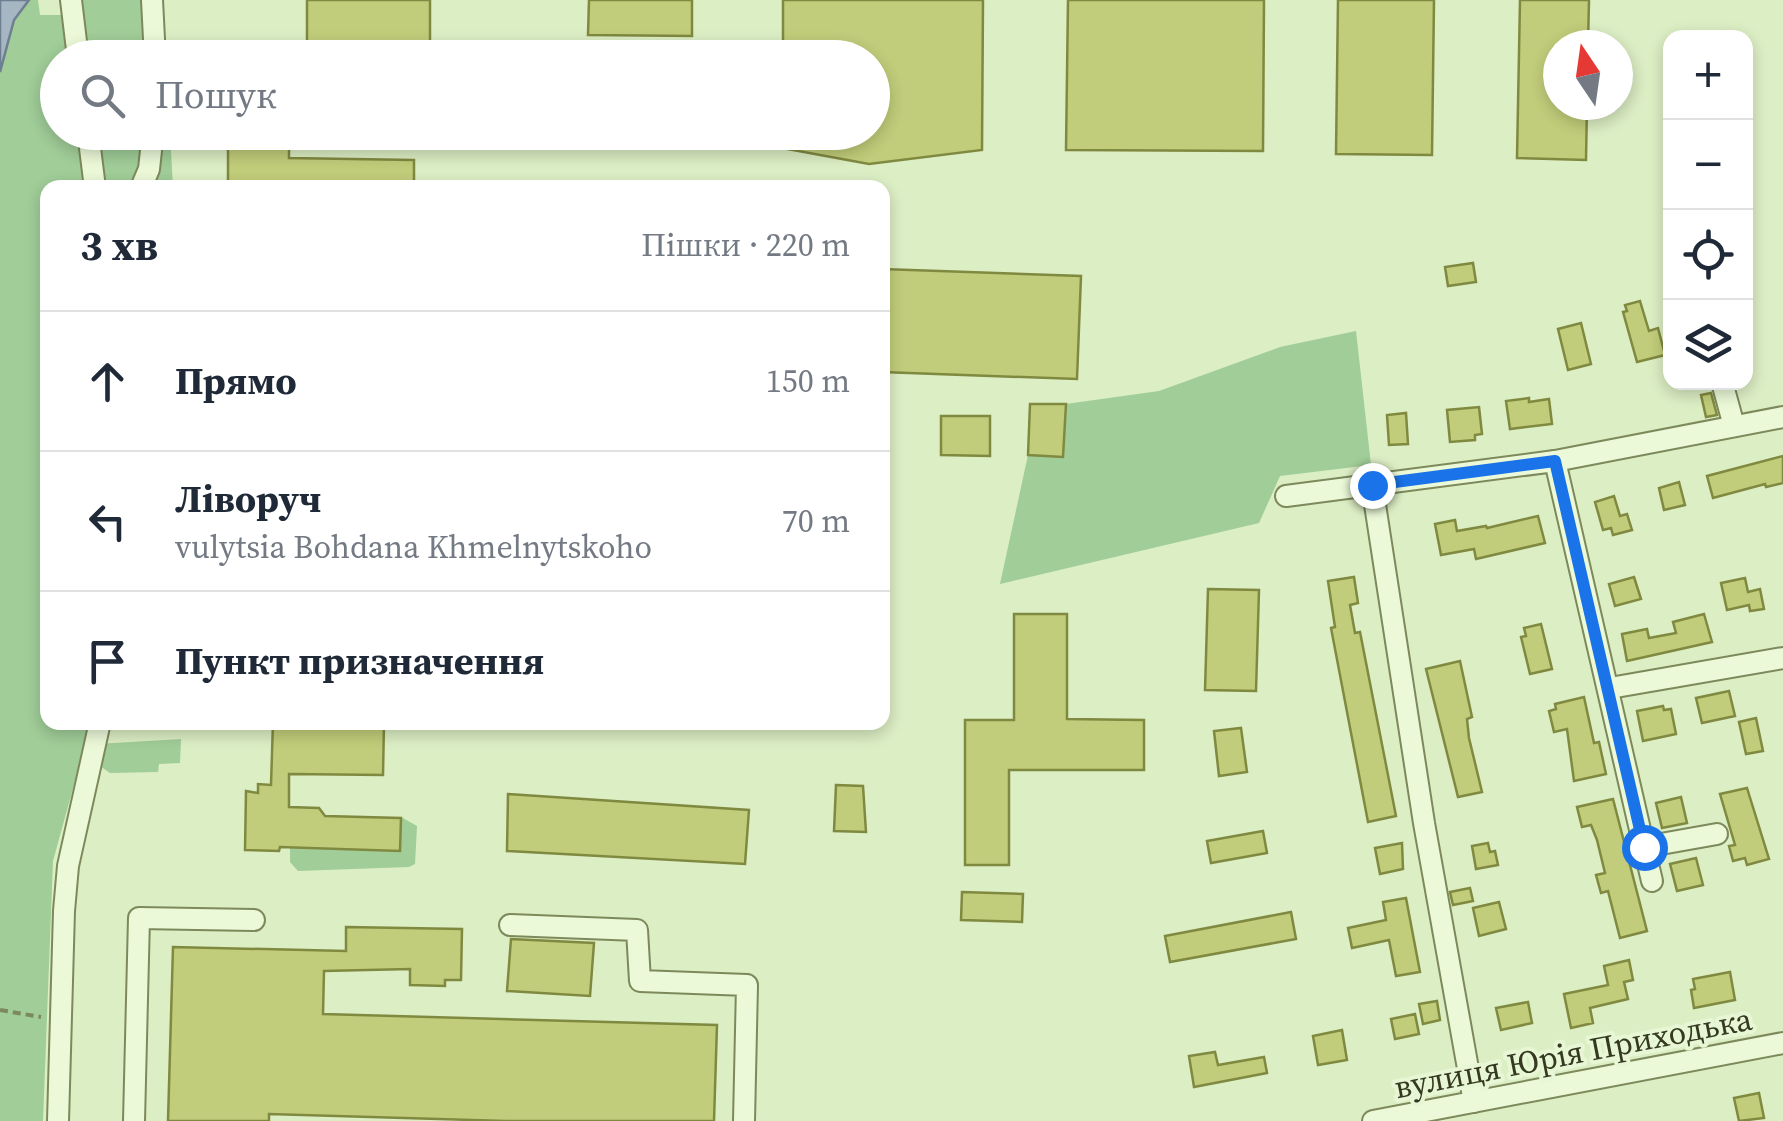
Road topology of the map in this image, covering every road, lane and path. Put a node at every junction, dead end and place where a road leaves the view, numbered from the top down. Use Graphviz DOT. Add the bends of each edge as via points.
graph roads {
  1 [pos="71,0"];
  2 [pos="152,0"];
  3 [pos="76,40"];
  4 [pos="154,40"];
  5 [pos="90,150"];
  6 [pos="151,150"];
  7 [pos="94,180"];
  8 [pos="145,180"];
  9 [pos="1724,390"];
  10 [pos="1783,417"];
  11 [pos="1734,426"];
  12 [pos="1555,461"];
  13 [pos="1372,485"];
  14 [pos="1286,496"];
  15 [pos="1783,658"];
  16 [pos="1610,688"];
  17 [pos="98,730"];
  18 [pos="1717,834"];
  19 [pos="1644,847"];
  20 [pos="1652,881"];
  21 [pos="254,920"];
  22 [pos="510,925"];
  23 [pos="0,1010"];
  24 [pos="61,1020"];
  25 [pos="1783,1043"];
  26 [pos="1474,1102"];
  27 [pos="58,1121"];
  28 [pos="134,1121"];
  29 [pos="744,1121"];
  30 [pos="1373,1121"];
  1 -- 3 [label="street"];
  2 -- 4 [label="street"];
  5 -- 7 [label="street"];
  6 -- 8 [label="street"];
  9 -- 11 [label="street"];
  10 -- 11 [label="street"];
  11 -- 12 [label="street"];
  12 -- 13 [label="street"];
  12 -- 16 [label="street"];
  13 -- 14 [label="street"];
  13 -- 26 [label="street"];
  15 -- 16 [label="street"];
  16 -- 19 [label="street"];
  17 -- 24 [label="street" via="68,866"];
  18 -- 19 [label="street"];
  19 -- 20 [label="street"];
  21 -- 28 [label="street" via="139,918"];
  22 -- 29 [label="street" via="637,930 640,982 748,986"];
  23 -- 24 [label="path"];
  24 -- 27 [label="street"];
  25 -- 26 [label="street, вулиця Юрія Приходька"];
  26 -- 30 [label="street, вулиця Юрія Приходька"];
}
